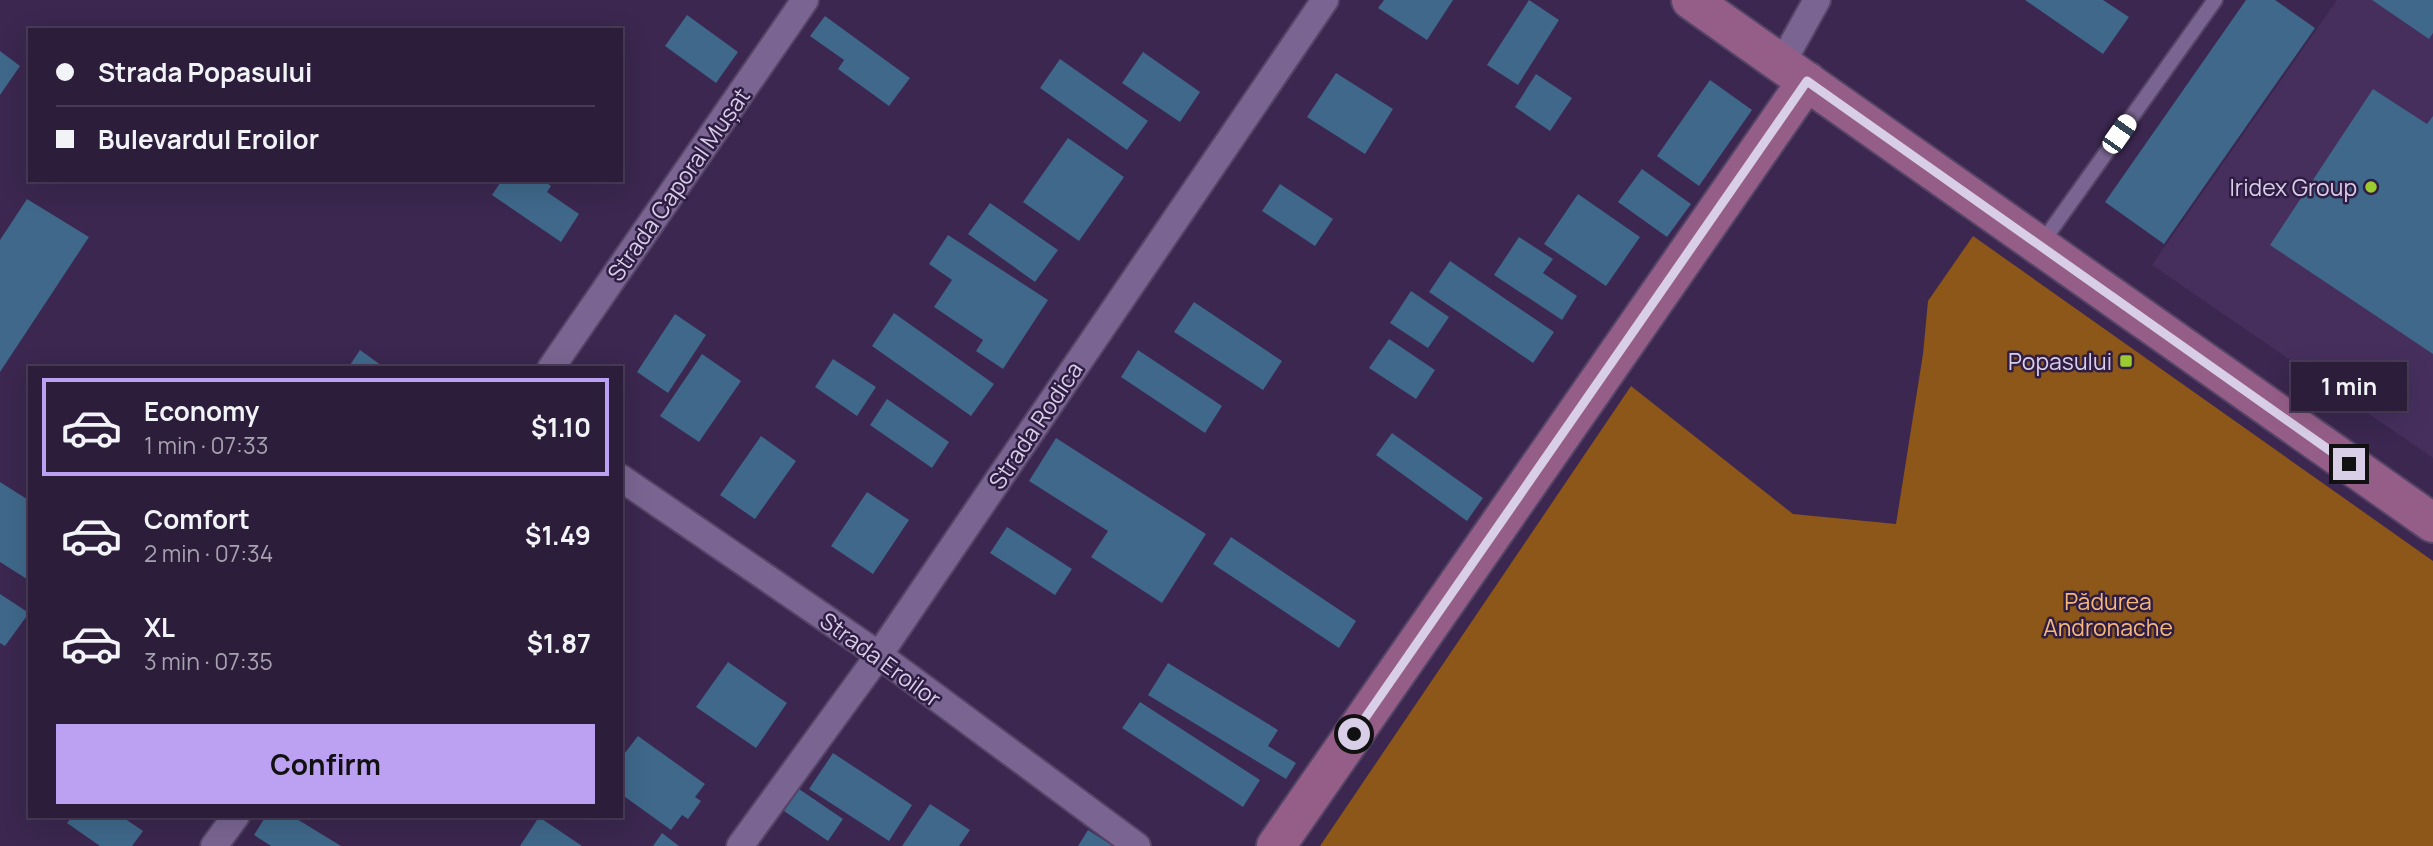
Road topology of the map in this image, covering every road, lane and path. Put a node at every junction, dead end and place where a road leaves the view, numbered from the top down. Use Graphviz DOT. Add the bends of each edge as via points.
graph roads {
  1 [pos="805,0"];
  2 [pos="1325,0"];
  3 [pos="1692,0"];
  4 [pos="1818,0"];
  5 [pos="2215,0"];
  6 [pos="1794,72"];
  7 [pos="2040,246"];
  8 [pos="552,366"];
  9 [pos="623,479"];
  10 [pos="2433,523"];
  11 [pos="879,655"];
  12 [pos="235,818"];
  13 [pos="214,846"];
  14 [pos="740,846"];
  15 [pos="1137,846"];
  16 [pos="1276,846"];
  1 -- 8 [label="street, Strada Caporal Mușat"];
  2 -- 11 [label="street, Strada Rodica"];
  3 -- 6 [label="street"];
  4 -- 6 [label="street"];
  5 -- 7 [label="lane"];
  6 -- 7 [label="street"];
  6 -- 16 [label="street"];
  7 -- 10 [label="street"];
  9 -- 11 [label="street, Strada Eroilor"];
  11 -- 14 [label="street, Strada Rodica"];
  11 -- 15 [label="street, Strada Eroilor"];
  12 -- 13 [label="street"];
}
